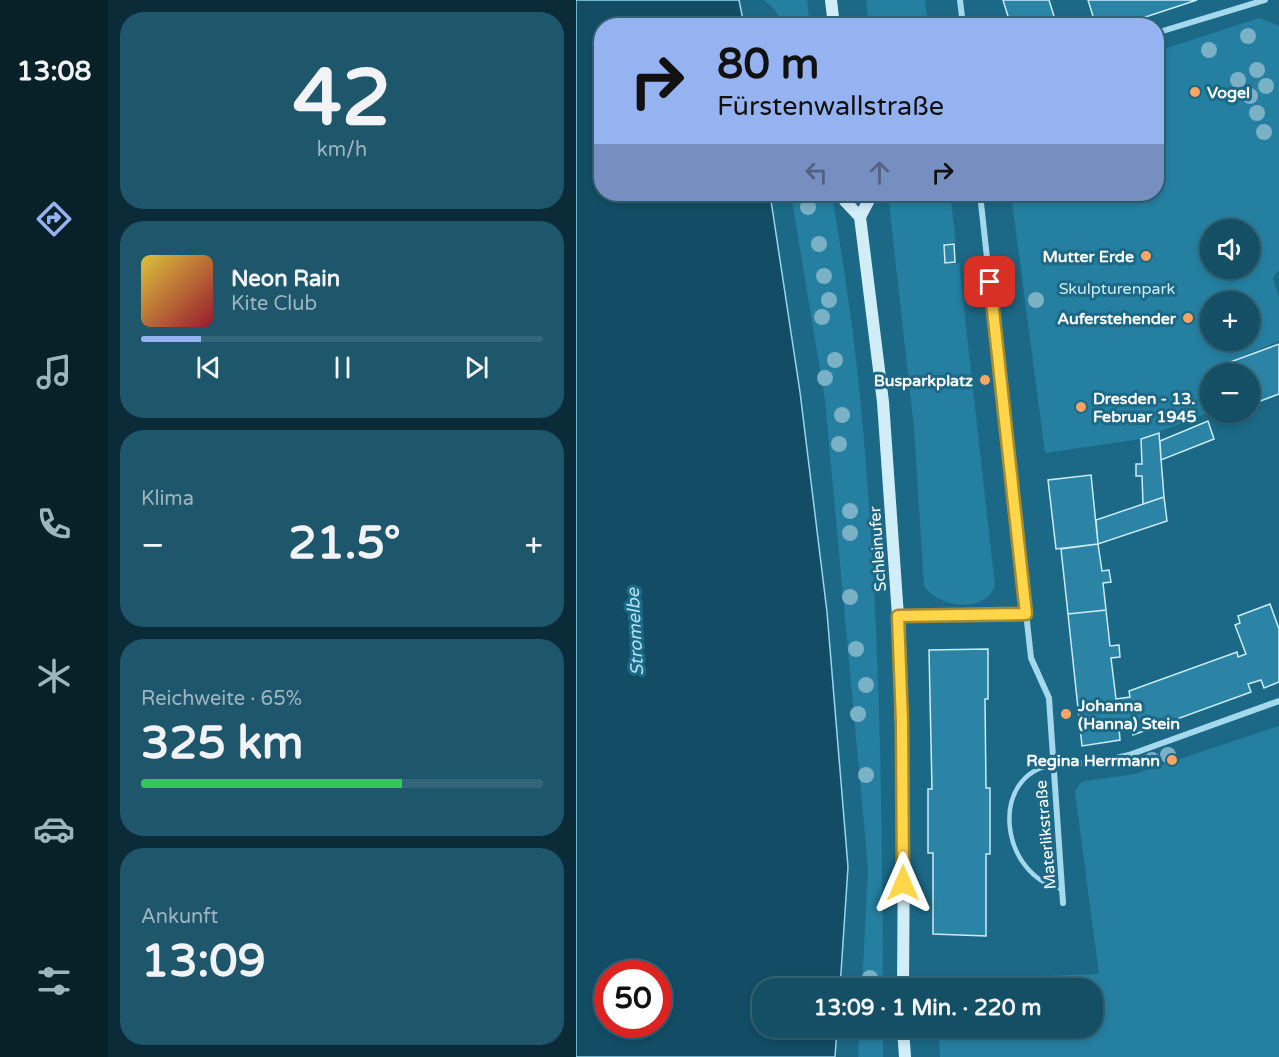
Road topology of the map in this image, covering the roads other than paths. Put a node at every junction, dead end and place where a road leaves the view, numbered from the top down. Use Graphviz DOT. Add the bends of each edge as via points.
graph roads {
  1 [pos="831,0"];
  2 [pos="960,0"];
  3 [pos="1265,0"];
  4 [pos="833,18"];
  5 [pos="962,18"];
  6 [pos="1164,31"];
  7 [pos="844,201"];
  8 [pos="868,201"];
  9 [pos="981,201"];
  10 [pos="860,217"];
  11 [pos="1026,614"];
  12 [pos="898,616"];
  13 [pos="1279,700"];
  14 [pos="1052,765"];
  15 [pos="1063,890"];
  16 [pos="1063,903"];
  17 [pos="903,978"];
  18 [pos="903,1038"];
  19 [pos="904,1057"];
  1 -- 4 [label="main road"];
  2 -- 5 [label="street"];
  3 -- 6 [label="street"];
  7 -- 10 [label="main road, Schleinufer"];
  8 -- 10 [label="main road"];
  9 -- 11 [label="street, Materlikstraße"];
  10 -- 12 [label="main road, Schleinufer" via="883,402"];
  11 -- 12 [label="street"];
  11 -- 14 [label="street, Materlikstraße" via="1031,658 1049,698"];
  12 -- 17 [label="main road, Schleinufer"];
  13 -- 14 [label="street" via="1129,755 1091,763"];
  14 -- 15 [label="street, Materlikstraße"];
  14 -- 15 [label="lane" via="1031,772 1020,784 1011,806 1010,829 1015,851 1026,868 1042,882"];
  15 -- 16 [label="street, Materlikstraße"];
  18 -- 19 [label="main road"];
}
